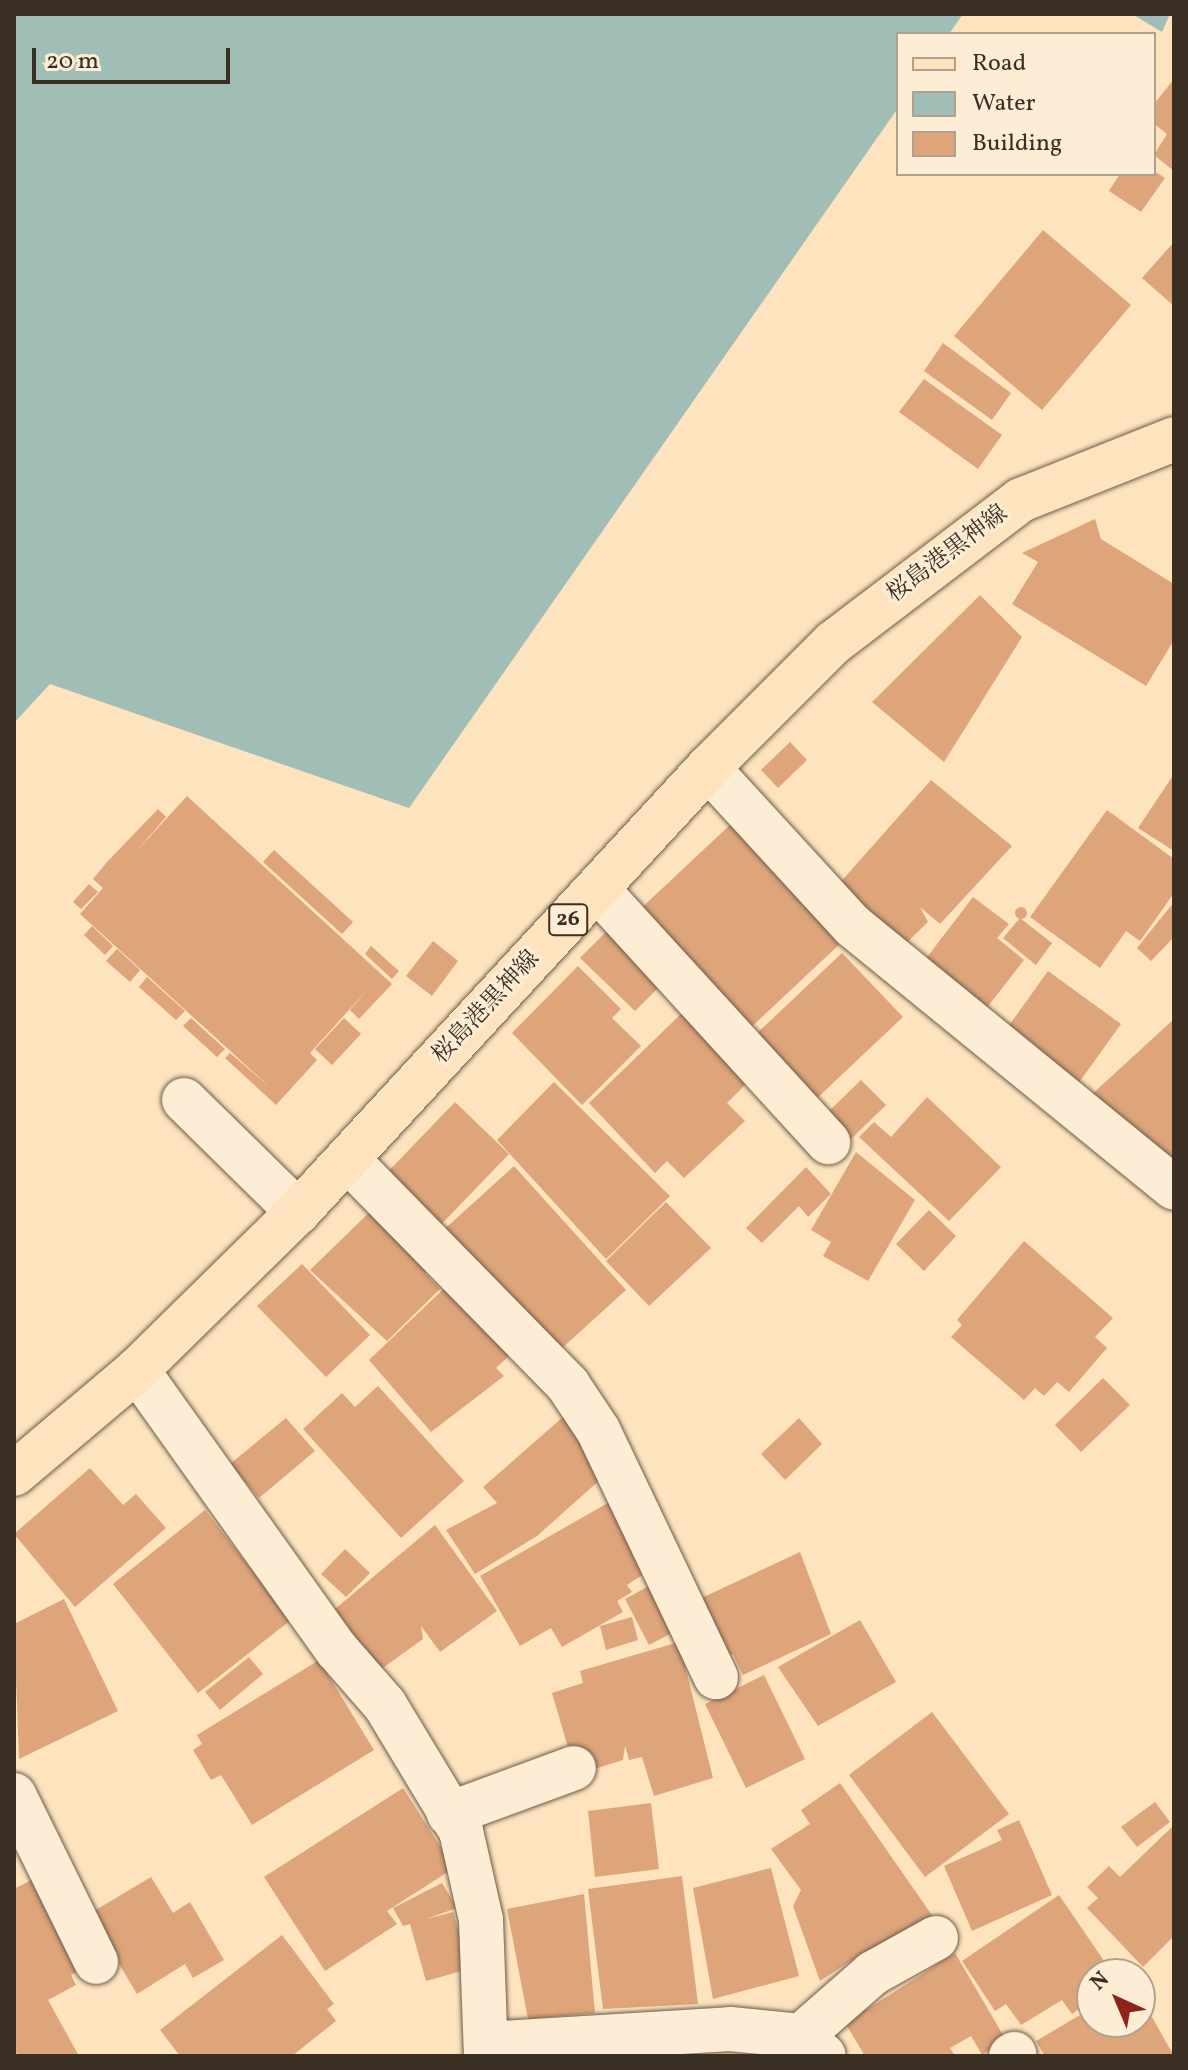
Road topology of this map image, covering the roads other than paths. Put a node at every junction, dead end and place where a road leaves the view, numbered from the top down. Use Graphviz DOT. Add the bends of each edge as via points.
graph roads {
  1 [pos="1174,439"];
  2 [pos="708,768"];
  3 [pos="597,889"];
  4 [pos="184,1100"];
  5 [pos="828,1142"];
  6 [pos="348,1160"];
  7 [pos="1174,1188"];
  8 [pos="298,1212"];
  9 [pos="137,1370"];
  10 [pos="14,1474"];
  11 [pos="716,1677"];
  12 [pos="574,1768"];
  13 [pos="14,1795"];
  14 [pos="449,1814"];
  15 [pos="936,1938"];
  16 [pos="96,1962"];
  17 [pos="813,2046"];
  18 [pos="486,2050"];
  1 -- 2 [label="main road, 桜島港黒神線 / 26" via="1021,500 941,556 833,643"];
  2 -- 3 [label="main road, 桜島港黒神線 / 26"];
  2 -- 7 [label="street" via="853,926"];
  3 -- 5 [label="street"];
  3 -- 6 [label="main road, 桜島港黒神線 / 26"];
  4 -- 8 [label="street"];
  6 -- 8 [label="main road, 桜島港黒神線 / 26"];
  6 -- 11 [label="street" via="568,1385 598,1430"];
  8 -- 9 [label="main road, 桜島港黒神線 / 26"];
  9 -- 10 [label="main road, 桜島港黒神線 / 26"];
  9 -- 14 [label="street" via="337,1650 385,1705"];
  12 -- 14 [label="street"];
  13 -- 16 [label="street"];
  14 -- 18 [label="street" via="461,1831 481,1920"];
  15 -- 17 [label="street" via="873,1973"];
  17 -- 18 [label="street" via="730,2029"];
}
